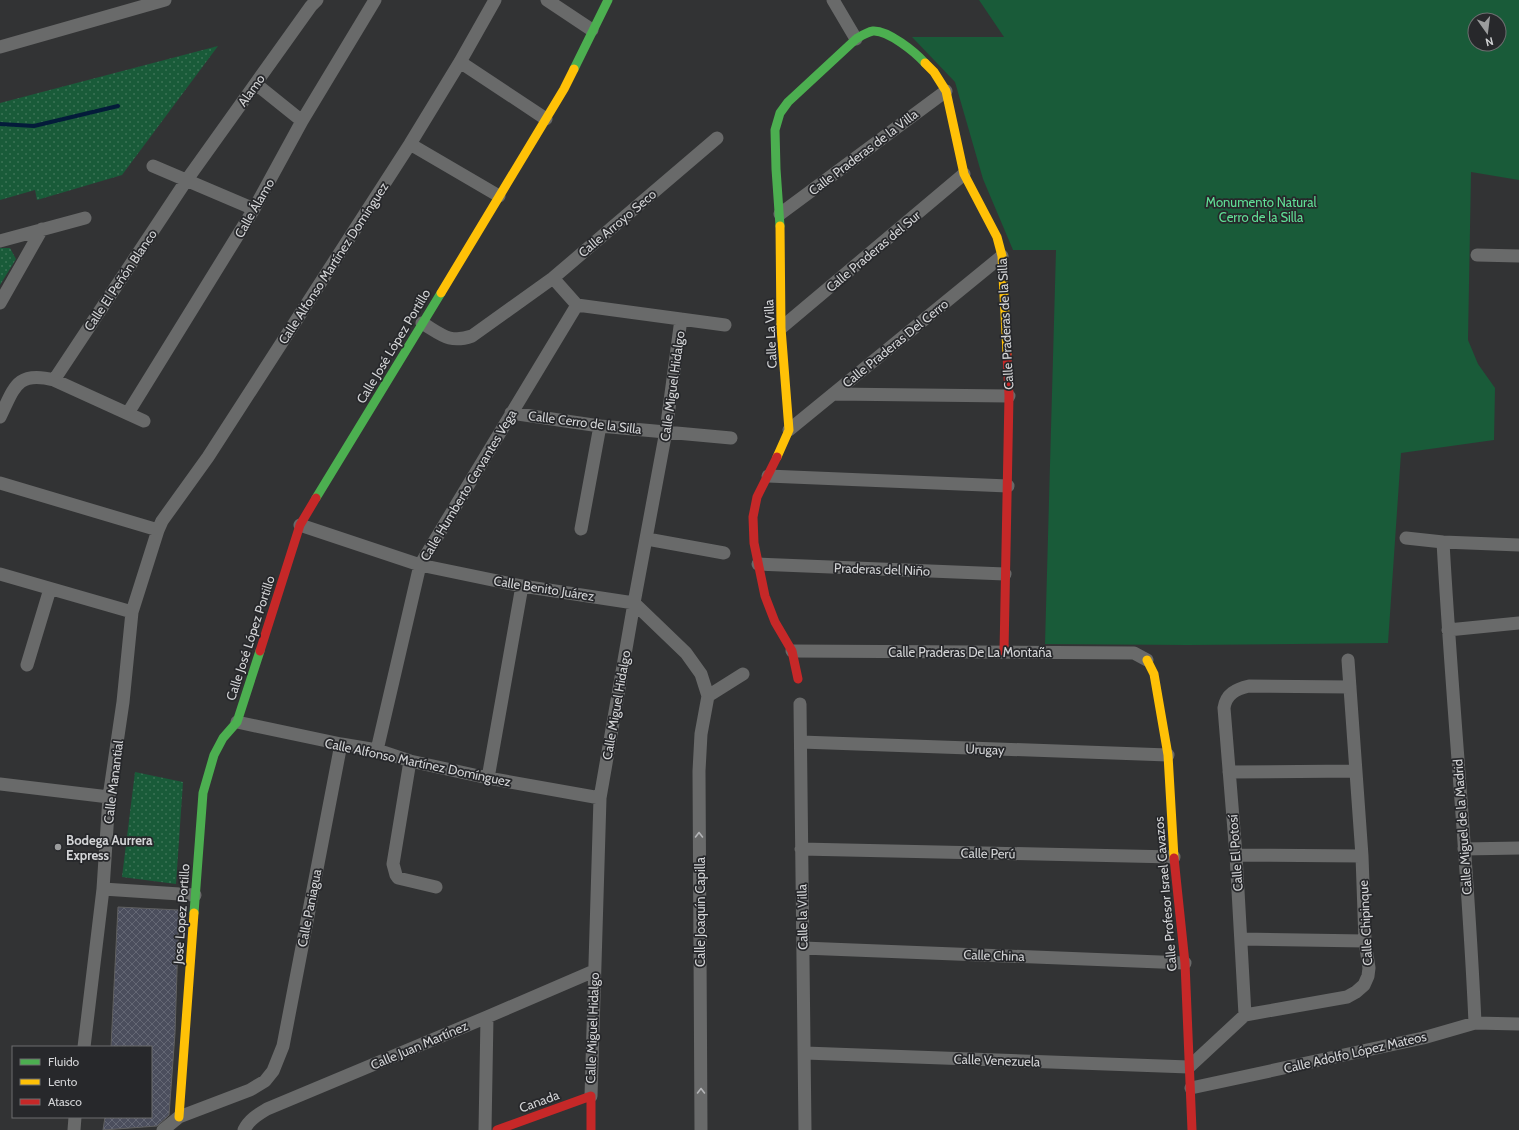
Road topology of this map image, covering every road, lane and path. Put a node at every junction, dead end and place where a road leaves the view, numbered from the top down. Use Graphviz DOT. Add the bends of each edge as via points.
graph roads {
  1 [pos="122,0"];
  2 [pos="165,0"];
  3 [pos="317,0"];
  4 [pos="375,0"];
  5 [pos="495,0"];
  6 [pos="547,0"];
  7 [pos="608,0"];
  8 [pos="833,0"];
  9 [pos="135,8"];
  10 [pos="592,30"];
  11 [pos="886,33"];
  12 [pos="856,38"];
  13 [pos="0,47"];
  14 [pos="460,62"];
  15 [pos="256,84"];
  16 [pos="946,91"];
  17 [pos="546,119"];
  18 [pos="302,121"];
  19 [pos="717,138"];
  20 [pos="410,144"];
  21 [pos="154,166"];
  22 [pos="964,174"];
  23 [pos="186,180"];
  24 [pos="499,196"];
  25 [pos="254,209"];
  26 [pos="780,214"];
  27 [pos="84,218"];
  28 [pos="42,229"];
  29 [pos="0,241"];
  30 [pos="1477,255"];
  31 [pos="1002,256"];
  32 [pos="1519,256"];
  33 [pos="553,278"];
  34 [pos="0,303"];
  35 [pos="577,305"];
  36 [pos="681,319"];
  37 [pos="422,323"];
  38 [pos="725,326"];
  39 [pos="781,328"];
  40 [pos="54,380"];
  41 [pos="833,394"];
  42 [pos="1008,396"];
  43 [pos="128,413"];
  44 [pos="511,413"];
  45 [pos="0,417"];
  46 [pos="144,422"];
  47 [pos="600,426"];
  48 [pos="789,430"];
  49 [pos="666,431"];
  50 [pos="731,438"];
  51 [pos="768,476"];
  52 [pos="0,483"];
  53 [pos="1008,486"];
  54 [pos="160,525"];
  55 [pos="300,525"];
  56 [pos="581,529"];
  57 [pos="1406,538"];
  58 [pos="646,539"];
  59 [pos="1443,542"];
  60 [pos="1519,545"];
  61 [pos="724,553"];
  62 [pos="758,564"];
  63 [pos="420,565"];
  64 [pos="0,574"];
  65 [pos="1005,574"];
  66 [pos="522,586"];
  67 [pos="50,589"];
  68 [pos="634,603"];
  69 [pos="132,612"];
  70 [pos="1519,623"];
  71 [pos="1448,630"];
  72 [pos="792,651"];
  73 [pos="1004,652"];
  74 [pos="1147,660"];
  75 [pos="1348,660"];
  76 [pos="27,666"];
  77 [pos="743,674"];
  78 [pos="798,679"];
  79 [pos="1350,687"];
  80 [pos="708,696"];
  81 [pos="800,704"];
  82 [pos="237,722"];
  83 [pos="801,742"];
  84 [pos="341,744"];
  85 [pos="378,750"];
  86 [pos="1168,755"];
  87 [pos="410,761"];
  88 [pos="1356,771"];
  89 [pos="1229,772"];
  90 [pos="488,778"];
  91 [pos="0,784"];
  92 [pos="109,798"];
  93 [pos="600,798"];
  94 [pos="1519,848"];
  95 [pos="801,849"];
  96 [pos="1464,849"];
  97 [pos="1236,855"];
  98 [pos="1362,856"];
  99 [pos="1174,858"];
  100 [pos="436,887"];
  101 [pos="103,889"];
  102 [pos="195,895"];
  103 [pos="1241,939"];
  104 [pos="1365,941"];
  105 [pos="803,948"];
  106 [pos="1184,963"];
  107 [pos="594,971"];
  108 [pos="1245,1015"];
  109 [pos="487,1017"];
  110 [pos="1475,1023"];
  111 [pos="1519,1024"];
  112 [pos="84,1046"];
  113 [pos="805,1053"];
  114 [pos="1189,1067"];
  115 [pos="1191,1088"];
  116 [pos="591,1096"];
  117 [pos="179,1117"];
  118 [pos="75,1118"];
  119 [pos="246,1127"];
  120 [pos="74,1130"];
  121 [pos="163,1130"];
  122 [pos="485,1130"];
  123 [pos="497,1130"];
  124 [pos="591,1130"];
  125 [pos="701,1130"];
  126 [pos="806,1130"];
  127 [pos="1192,1130"];
  1 -- 9 [label="street"];
  2 -- 9 [label="street"];
  3 -- 15 [label="street, Alamo"];
  4 -- 18 [label="street, Calle Álamo"];
  5 -- 14 [label="street, Calle Alfonso Martínez Domínguez"];
  6 -- 10 [label="street"];
  7 -- 10 [label="street, Calle José López Portillo"];
  8 -- 12 [label="street"];
  9 -- 13 [label="street"];
  10 -- 17 [label="street, Calle José López Portillo" via="564,89"];
  11 -- 12 [label="street, Calle La Villa" via="874,31"];
  11 -- 16 [label="street, Calle Praderas de la Silla" via="920,57 934,72"];
  12 -- 26 [label="street, Calle La Villa" via="788,102 780,113 776,130 776,169"];
  14 -- 17 [label="street"];
  14 -- 20 [label="street, Calle Alfonso Martínez Domínguez"];
  15 -- 18 [label="street"];
  15 -- 23 [label="street, Alamo"];
  16 -- 22 [label="street, Calle Praderas de la Silla"];
  16 -- 26 [label="street, Calle Praderas de la Villa"];
  17 -- 24 [label="street, Calle José López Portillo"];
  18 -- 25 [label="street, Calle Álamo"];
  19 -- 33 [label="street, Calle Arroyo Seco"];
  20 -- 24 [label="street"];
  20 -- 54 [label="street, Calle Alfonso Martínez Domínguez" via="208,457"];
  21 -- 23 [label="street"];
  22 -- 31 [label="street, Calle Praderas de la Silla" via="997,237"];
  22 -- 39 [label="street, Calle Praderas del Sur"];
  23 -- 25 [label="street"];
  23 -- 40 [label="street, Calle El Peñón Blanco"];
  24 -- 37 [label="street, Calle José López Portillo"];
  25 -- 43 [label="street, Calle Álamo"];
  26 -- 39 [label="street, Calle La Villa"];
  27 -- 28 [label="street"];
  28 -- 29 [label="street"];
  28 -- 34 [label="street"];
  30 -- 32 [label="street"];
  31 -- 41 [label="street, Calle Praderas Del Cerro"];
  31 -- 42 [label="street, Calle Praderas de la Silla"];
  33 -- 35 [label="street"];
  33 -- 37 [label="street, Calle Arroyo Seco" via="472,336 460,340 448,338"];
  35 -- 36 [label="street"];
  35 -- 44 [label="street, Calle Humberto Cervantes Vega"];
  36 -- 38 [label="street"];
  36 -- 49 [label="street, Calle Miguel Hidalgo"];
  37 -- 55 [label="street, Calle José López Portillo"];
  39 -- 48 [label="street, Calle La Villa"];
  40 -- 43 [label="street"];
  40 -- 45 [label="street" via="39,376 20,382 14,388"];
  41 -- 42 [label="street"];
  41 -- 48 [label="street, Calle Praderas Del Cerro"];
  42 -- 53 [label="street, Calle Praderas de la Silla"];
  43 -- 46 [label="street"];
  44 -- 47 [label="street, Calle Cerro de la Silla"];
  44 -- 63 [label="street, Calle Humberto Cervantes Vega"];
  47 -- 49 [label="street, Calle Cerro de la Silla"];
  47 -- 56 [label="street"];
  48 -- 51 [label="street, Calle La Villa"];
  49 -- 50 [label="street, Calle Cerro de la Silla"];
  49 -- 58 [label="street, Calle Miguel Hidalgo"];
  51 -- 53 [label="street"];
  51 -- 62 [label="street, Calle La Villa" via="757,497 753,517"];
  52 -- 54 [label="street"];
  53 -- 65 [label="street, Calle Praderas de la Silla"];
  54 -- 69 [label="street, Calle Manantial"];
  55 -- 63 [label="street, Calle Benito Juárez"];
  55 -- 82 [label="street, Calle José López Portillo"];
  57 -- 59 [label="street"];
  58 -- 61 [label="street"];
  58 -- 68 [label="street, Calle Miguel Hidalgo"];
  59 -- 60 [label="street"];
  59 -- 71 [label="street, Calle Miguel de la Madrid"];
  62 -- 65 [label="street, Praderas del Niño"];
  62 -- 72 [label="street, Calle La Villa" via="775,622"];
  63 -- 66 [label="street, Calle Benito Juárez"];
  63 -- 85 [label="street, Calle Humberto Cervantes Vega"];
  64 -- 67 [label="street"];
  65 -- 73 [label="street, Calle Praderas de la Silla"];
  66 -- 68 [label="street, Calle Benito Juárez"];
  66 -- 90 [label="street"];
  67 -- 69 [label="street"];
  67 -- 76 [label="street"];
  68 -- 80 [label="street" via="686,653 701,674"];
  68 -- 93 [label="street, Calle Miguel Hidalgo"];
  69 -- 92 [label="street, Calle Manantial" via="123,702"];
  70 -- 71 [label="street"];
  71 -- 96 [label="street, Calle Miguel de la Madrid"];
  72 -- 73 [label="street, Calle Praderas De La Montaña"];
  72 -- 78 [label="street, Calle La Villa"];
  73 -- 74 [label="street, Calle Praderas De La Montaña" via="1134,653"];
  74 -- 86 [label="street, Calle Profesor Israel Cavazos" via="1154,674"];
  75 -- 79 [label="street, Calle Chipinque"];
  77 -- 80 [label="street"];
  79 -- 88 [label="street, Calle Chipinque"];
  79 -- 89 [label="street, Calle El Potosí" via="1249,686 1230,694 1224,708"];
  125 -- 80 [label="street, Calle Joaquín Capilla, one-way" via="699,771 701,734"];
  81 -- 83 [label="street, Calle la Villa"];
  82 -- 84 [label="street, Calle Alfonso Martínez Domínguez"];
  82 -- 102 [label="street, Jose Lopez Portillo" via="223,738 214,755 203,793"];
  83 -- 86 [label="street, Urugay"];
  83 -- 95 [label="street, Calle la Villa"];
  84 -- 85 [label="street, Calle Alfonso Martínez Domínguez"];
  84 -- 117 [label="street, Calle Paniagua" via="283,1046 274,1071 250,1090"];
  85 -- 87 [label="street, Calle Alfonso Martínez Domínguez"];
  86 -- 99 [label="street, Calle Profesor Israel Cavazos"];
  87 -- 90 [label="street, Calle Alfonso Martínez Domínguez"];
  87 -- 100 [label="street" via="394,870 398,878"];
  88 -- 89 [label="street"];
  88 -- 98 [label="street, Calle Chipinque"];
  89 -- 97 [label="street, Calle El Potosí"];
  90 -- 93 [label="street, Calle Alfonso Martínez Domínguez"];
  91 -- 92 [label="street"];
  92 -- 101 [label="street, Calle Manantial"];
  93 -- 107 [label="street, Calle Miguel Hidalgo"];
  94 -- 96 [label="street"];
  95 -- 99 [label="street, Calle Perú"];
  95 -- 105 [label="street, Calle la Villa"];
  96 -- 110 [label="street, Calle Miguel de la Madrid"];
  97 -- 98 [label="street"];
  97 -- 103 [label="street, Calle El Potosí"];
  98 -- 104 [label="street, Calle Chipinque"];
  99 -- 106 [label="street, Calle Profesor Israel Cavazos"];
  101 -- 102 [label="street"];
  101 -- 112 [label="street, Calle Manantial"];
  102 -- 117 [label="street, Jose Lopez Portillo"];
  103 -- 104 [label="street"];
  103 -- 108 [label="street, Calle El Potosí"];
  104 -- 108 [label="street, Calle Chipinque" via="1368,976 1364,985 1356,992 1347,997"];
  105 -- 106 [label="street, Calle China"];
  105 -- 113 [label="street, Calle la Villa"];
  106 -- 114 [label="street, Calle Profesor Israel Cavazos"];
  107 -- 109 [label="street, Calle Juan Martínez"];
  107 -- 116 [label="street, Calle Miguel Hidalgo"];
  108 -- 114 [label="street"];
  109 -- 119 [label="street, Calle Juan Martínez" via="267,1109 256,1115"];
  109 -- 122 [label="street"];
  110 -- 111 [label="street, Calle Adolfo López Mateos"];
  110 -- 115 [label="street, Calle Adolfo López Mateos" via="1423,1038"];
  113 -- 114 [label="street, Calle Venezuela"];
  113 -- 126 [label="street, Calle la Villa"];
  114 -- 115 [label="street, Calle Profesor Israel Cavazos"];
  115 -- 127 [label="street, Calle Profesor Israel Cavazos"];
  116 -- 123 [label="street, Canada"];
  116 -- 124 [label="street"];
  117 -- 121 [label="street"];
  118 -- 120 [label="street"];
}
